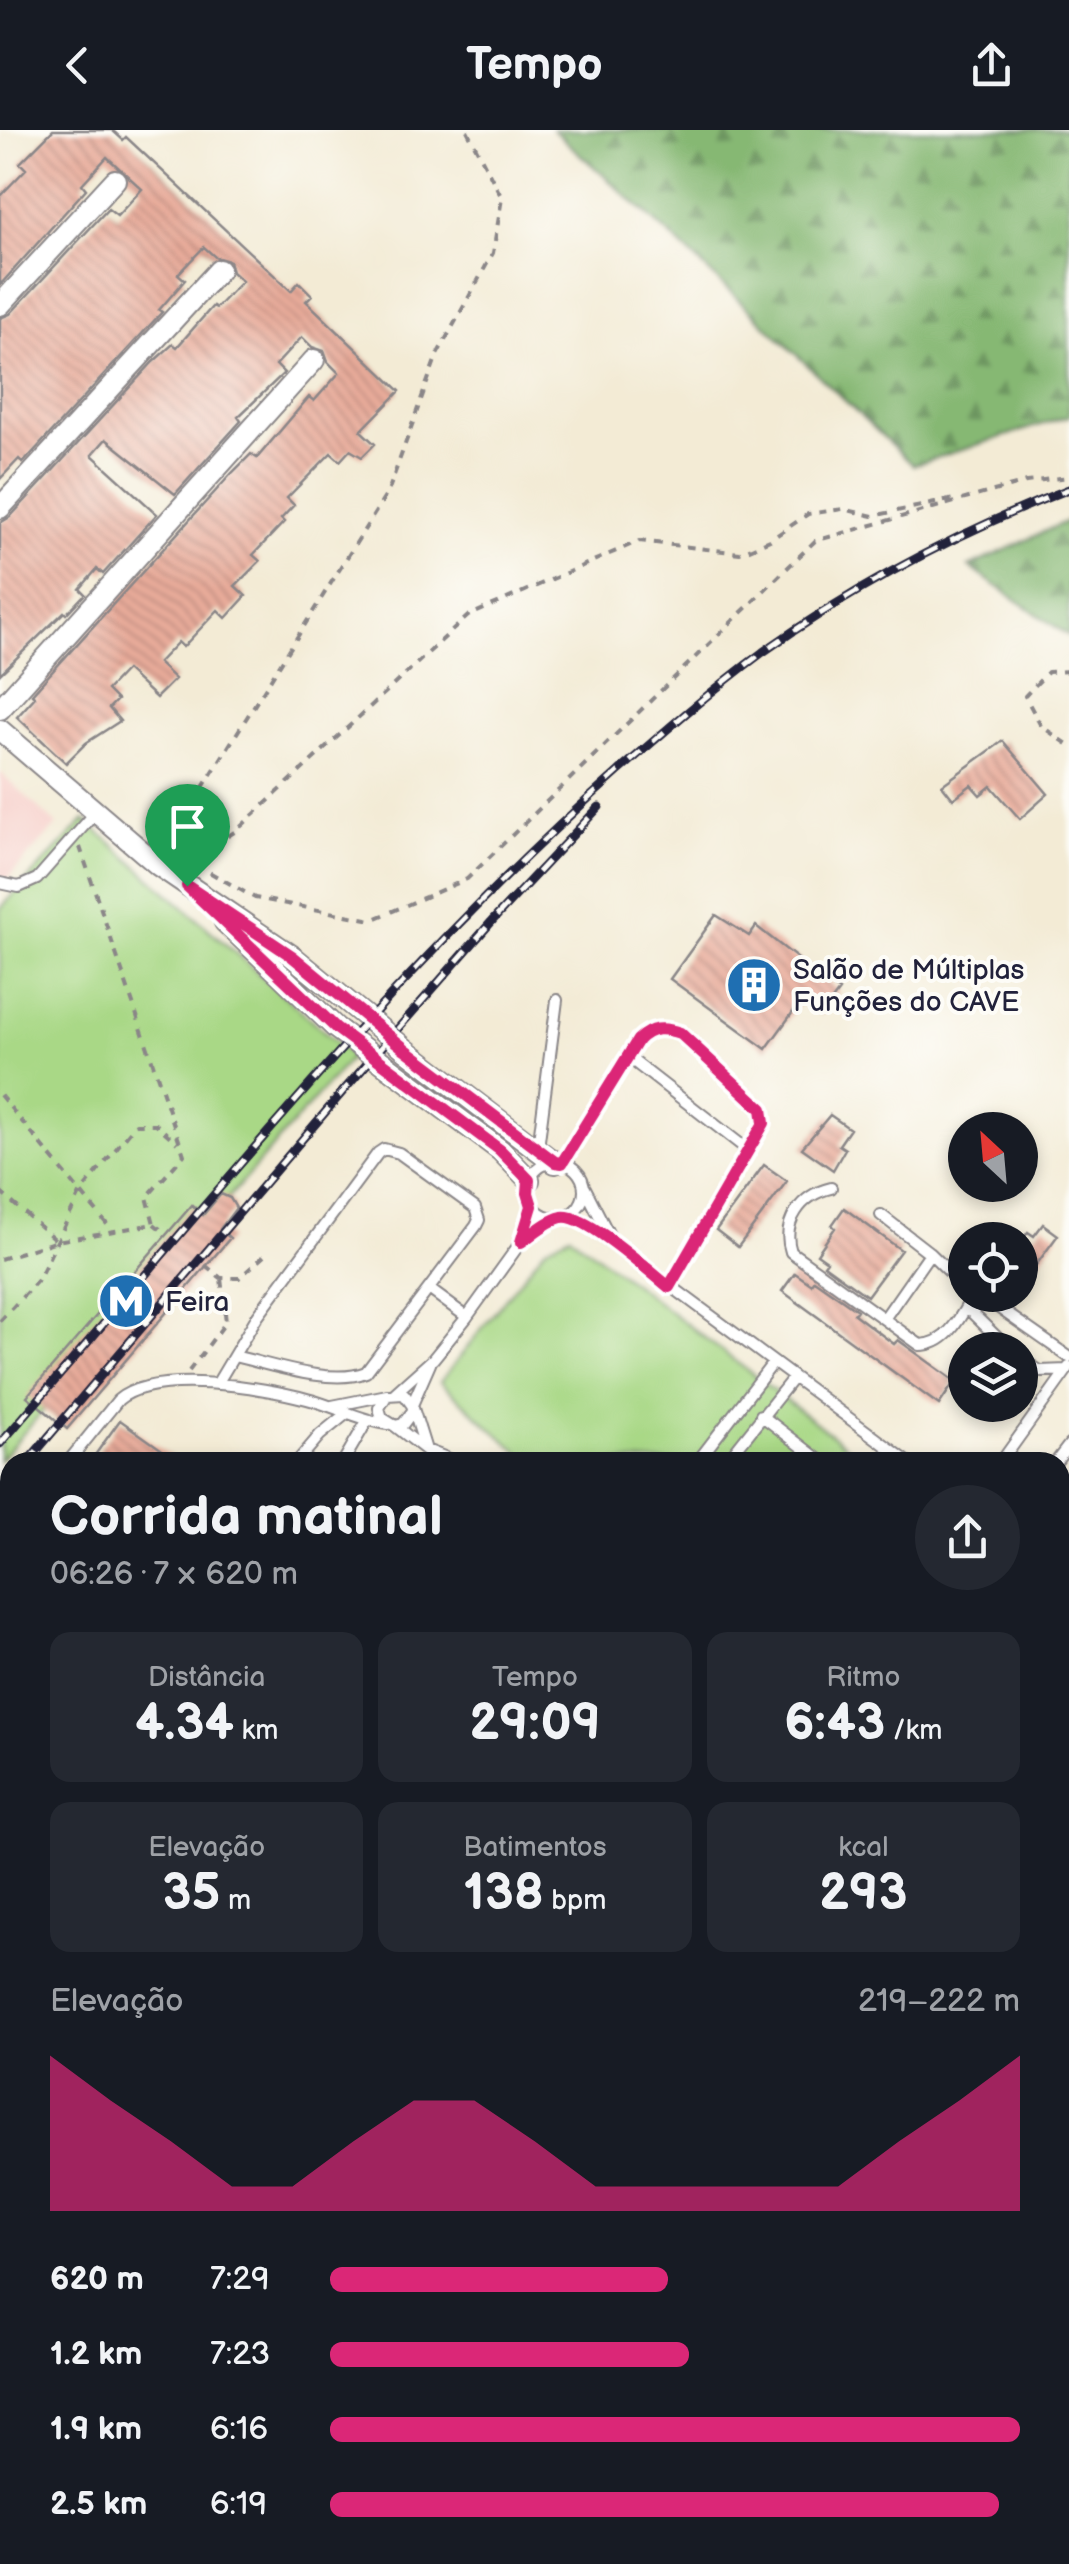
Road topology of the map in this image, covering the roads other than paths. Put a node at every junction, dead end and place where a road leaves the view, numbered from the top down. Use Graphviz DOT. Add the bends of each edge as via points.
graph roads {
  1 [pos="115,180"];
  2 [pos="219,270"];
  3 [pos="0,305"];
  4 [pos="314,360"];
  5 [pos="0,508"];
  6 [pos="0,709"];
  7 [pos="0,730"];
  8 [pos="96,813"];
  9 [pos="0,883"];
  10 [pos="187,886"];
  11 [pos="557,1000"];
  12 [pos="628,1057"];
  13 [pos="749,1151"];
  14 [pos="552,1158"];
  15 [pos="529,1180"];
  16 [pos="583,1186"];
  17 [pos="831,1188"];
  18 [pos="532,1206"];
  19 [pos="881,1215"];
  20 [pos="562,1217"];
  21 [pos="521,1242"];
  22 [pos="614,1245"];
  23 [pos="930,1253"];
  24 [pos="948,1270"];
  25 [pos="669,1287"];
  26 [pos="430,1289"];
  27 [pos="963,1312"];
  28 [pos="971,1312"];
  29 [pos="1005,1312"];
  30 [pos="467,1317"];
  31 [pos="884,1319"];
  32 [pos="992,1332"];
  33 [pos="234,1356"];
  34 [pos="1069,1357"];
  35 [pos="433,1359"];
  36 [pos="773,1363"];
  37 [pos="1068,1369"];
  38 [pos="1038,1370"];
  39 [pos="793,1378"];
  40 [pos="216,1384"];
  41 [pos="391,1394"];
  42 [pos="331,1406"];
  43 [pos="412,1409"];
  44 [pos="347,1413"];
  45 [pos="762,1415"];
  46 [pos="367,1421"];
  47 [pos="391,1425"];
  48 [pos="709,1448"];
  49 [pos="426,1450"];
  50 [pos="77,1452"];
  51 [pos="306,1452"];
  52 [pos="349,1452"];
  53 [pos="431,1452"];
  54 [pos="706,1452"];
  55 [pos="714,1452"];
  56 [pos="734,1452"];
  57 [pos="809,1452"];
  58 [pos="894,1452"];
  59 [pos="1007,1452"];
  1 -- 3 [label="street"];
  2 -- 5 [label="street"];
  4 -- 6 [label="street"];
  7 -- 8 [label="street"];
  8 -- 9 [label="lane" via="37,879 19,887"];
  8 -- 10 [label="street"];
  10 -- 14 [label="street" via="292,956"];
  10 -- 15 [label="street" via="336,1028 500,1150"];
  11 -- 14 [label="lane"];
  12 -- 13 [label="lane"];
  12 -- 13 [label="lane" via="646,1032 680,1033 762,1109 764,1123"];
  12 -- 14 [label="lane"];
  13 -- 25 [label="lane"];
  14 -- 15 [label="lane"];
  14 -- 16 [label="lane" via="576,1171"];
  15 -- 18 [label="lane"];
  16 -- 20 [label="lane" via="577,1208"];
  16 -- 22 [label="lane"];
  17 -- 31 [label="lane" via="814,1192 787,1224 791,1252"];
  18 -- 20 [label="lane"];
  18 -- 21 [label="lane"];
  19 -- 23 [label="lane"];
  20 -- 21 [label="lane"];
  20 -- 22 [label="lane" via="586,1223"];
  21 -- 30 [label="lane"];
  22 -- 25 [label="lane"];
  23 -- 24 [label="lane"];
  23 -- 31 [label="lane"];
  25 -- 36 [label="lane"];
  26 -- 30 [label="lane"];
  26 -- 33 [label="lane" via="361,1375 330,1377"];
  26 -- 33 [label="lane" via="479,1214 398,1153 384,1150 258,1314"];
  27 -- 31 [label="lane" via="946,1336 928,1346"];
  28 -- 32 [label="lane"];
  29 -- 34 [label="lane"];
  30 -- 35 [label="lane"];
  33 -- 40 [label="lane"];
  35 -- 41 [label="lane"];
  35 -- 43 [label="lane"];
  36 -- 39 [label="lane"];
  36 -- 48 [label="lane"];
  37 -- 38 [label="lane"];
  37 -- 59 [label="lane"];
  39 -- 45 [label="lane"];
  39 -- 58 [label="lane"];
  40 -- 42 [label="lane"];
  40 -- 50 [label="lane" via="148,1385 128,1392"];
  41 -- 42 [label="lane"];
  41 -- 43 [label="lane" via="404,1394"];
  41 -- 47 [label="lane" via="379,1408"];
  42 -- 44 [label="lane"];
  43 -- 47 [label="lane" via="403,1424"];
  43 -- 49 [label="lane"];
  44 -- 46 [label="lane"];
  44 -- 51 [label="lane"];
  45 -- 56 [label="lane"];
  45 -- 57 [label="lane"];
  46 -- 47 [label="lane"];
  46 -- 52 [label="lane"];
  47 -- 49 [label="lane"];
  48 -- 54 [label="lane"];
  48 -- 55 [label="lane"];
  49 -- 53 [label="lane"];
}
